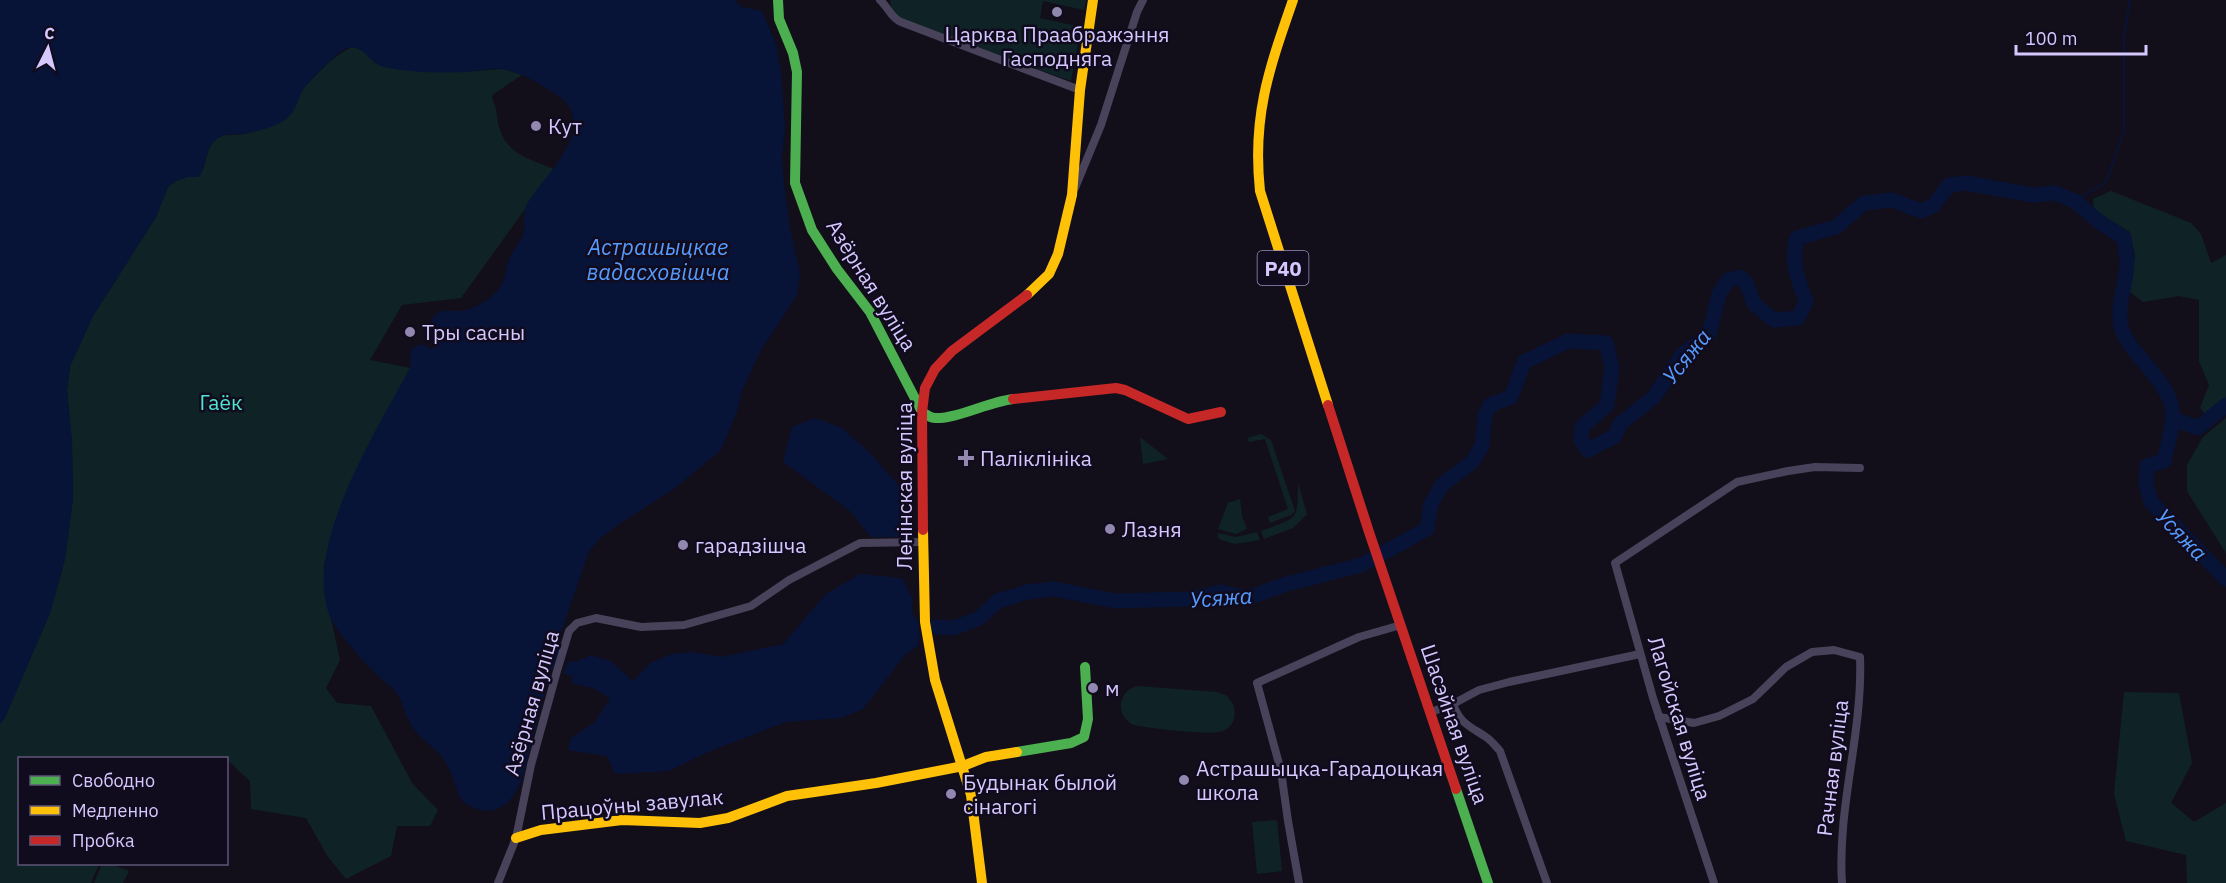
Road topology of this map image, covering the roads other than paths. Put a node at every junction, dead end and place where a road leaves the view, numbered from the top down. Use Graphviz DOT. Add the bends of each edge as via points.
graph roads {
  1 [pos="778,0"];
  2 [pos="880,0"];
  3 [pos="1094,0"];
  4 [pos="1143,0"];
  5 [pos="1293,0"];
  6 [pos="1080,90"];
  7 [pos="1072,195"];
  8 [pos="922,412"];
  9 [pos="1221,412"];
  10 [pos="1860,468"];
  11 [pos="924,542"];
  12 [pos="1401,625"];
  13 [pos="1640,654"];
  14 [pos="1085,667"];
  15 [pos="1453,704"];
  16 [pos="1431,712"];
  17 [pos="1659,717"];
  18 [pos="963,766"];
  19 [pos="516,838"];
  20 [pos="498,883"];
  21 [pos="982,883"];
  22 [pos="1299,883"];
  23 [pos="1488,883"];
  24 [pos="1547,883"];
  25 [pos="1714,883"];
  26 [pos="1842,883"];
  1 -- 8 [label="street, Азёрная вуліца" via="779,19 797,72 795,183 812,230 870,312"];
  2 -- 6 [label="street" via="895,20"];
  3 -- 6 [label="street, Ленінская вуліца"];
  4 -- 7 [label="street" via="1101,125"];
  5 -- 12 [label="street, Шасэйная вуліца / Р40" via="1260,103 1256,167 1268,220"];
  6 -- 7 [label="street, Ленінская вуліца"];
  7 -- 8 [label="street, Ленінская вуліца" via="1058,254 1049,274 946,357 925,388"];
  8 -- 9 [label="street" via="933,418 996,401 1116,388 1188,419"];
  8 -- 11 [label="street, Ленінская вуліца"];
  10 -- 13 [label="street, Лагойская вуліца" via="1815,467 1737,482 1615,563"];
  11 -- 18 [label="street, Ленінская вуліца" via="925,622 935,680"];
  11 -- 19 [label="street, Азёрная вуліца" via="860,543 789,580 751,606 684,625 641,627 596,618 577,622 570,631 557,671"];
  12 -- 16 [label="street, Шасэйная вуліца / Р40"];
  12 -- 22 [label="street" via="1359,638 1257,683 1281,771"];
  13 -- 15 [label="street" via="1479,690"];
  13 -- 17 [label="street, Лагойская вуліца"];
  14 -- 18 [label="street, Працоўны завулак" via="1088,719 1084,737 1071,743 986,757"];
  15 -- 16 [label="street"];
  15 -- 24 [label="street" via="1465,725 1488,738 1500,751"];
  16 -- 23 [label="street, Шасэйная вуліца / Р40"];
  17 -- 25 [label="street, Лагойская вуліца"];
  17 -- 26 [label="street, Рачная вуліца" via="1694,723 1719,716 1754,699 1786,667 1812,652 1834,650 1860,657 1861,678 1845,793"];
  18 -- 19 [label="street, Працоўны завулак" via="787,796 728,818 700,823 622,820 542,830"];
  18 -- 21 [label="street, Ленінская вуліца" via="971,795"];
  19 -- 20 [label="street, Азёрная вуліца"];
}
